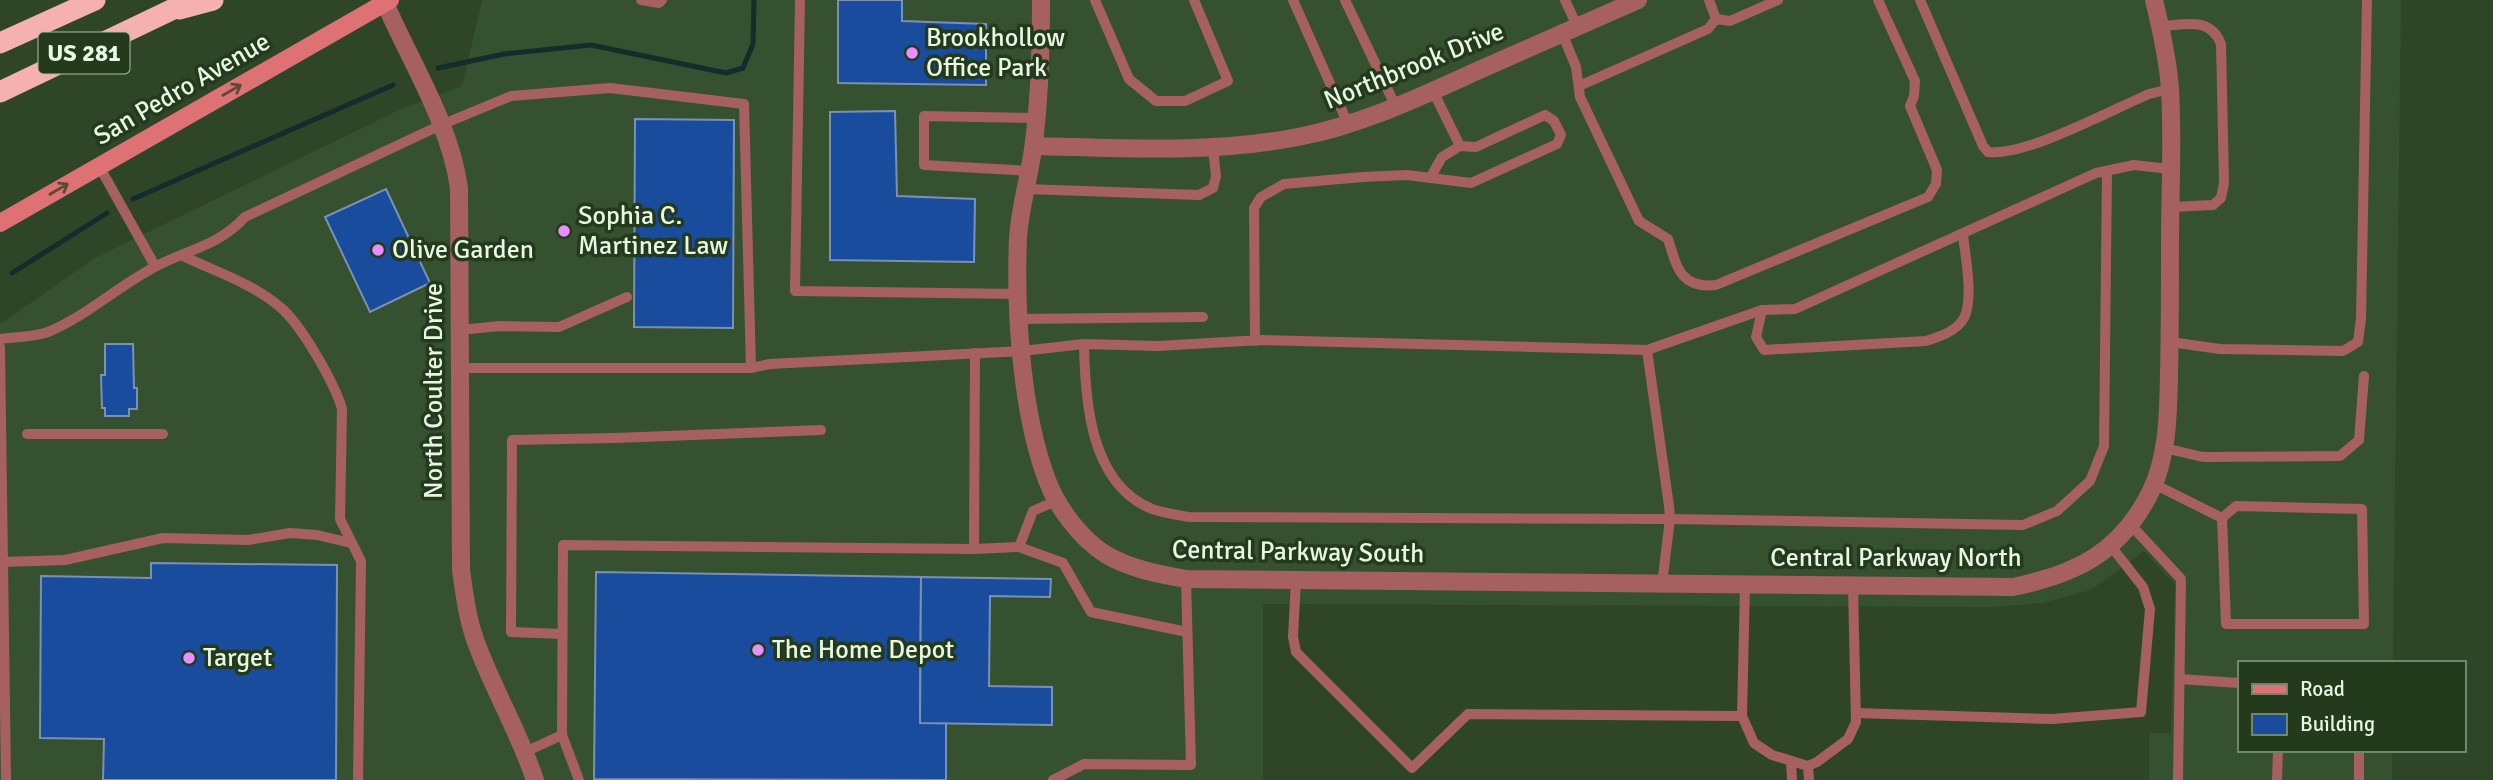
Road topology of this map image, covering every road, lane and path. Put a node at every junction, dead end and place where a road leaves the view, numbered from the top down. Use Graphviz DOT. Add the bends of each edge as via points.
graph roads {
  1 [pos="95,0"];
  2 [pos="192,0"];
  3 [pos="212,0"];
  4 [pos="641,0"];
  5 [pos="662,0"];
  6 [pos="800,0"];
  7 [pos="1041,0"];
  8 [pos="1095,0"];
  9 [pos="1194,0"];
  10 [pos="1293,0"];
  11 [pos="1345,0"];
  12 [pos="1566,0"];
  13 [pos="1709,0"];
  14 [pos="1778,0"];
  15 [pos="1878,0"];
  16 [pos="1920,0"];
  17 [pos="2154,0"];
  18 [pos="2367,0"];
  19 [pos="387,1"];
  20 [pos="1634,1"];
  21 [pos="167,12"];
  22 [pos="1716,19"];
  23 [pos="2160,26"];
  24 [pos="1569,30"];
  25 [pos="0,43"];
  26 [pos="1579,86"];
  27 [pos="2170,89"];
  28 [pos="0,92"];
  29 [pos="1433,92"];
  30 [pos="1396,107"];
  31 [pos="1036,118"];
  32 [pos="1348,124"];
  33 [pos="441,125"];
  34 [pos="1034,146"];
  35 [pos="1460,146"];
  36 [pos="1213,148"];
  37 [pos="99,166"];
  38 [pos="2170,169"];
  39 [pos="2106,171"];
  40 [pos="1430,178"];
  41 [pos="1028,180"];
  42 [pos="2170,208"];
  43 [pos="0,223"];
  44 [pos="1963,234"];
  45 [pos="184,256"];
  46 [pos="155,266"];
  47 [pos="1019,294"];
  48 [pos="627,297"];
  49 [pos="1762,310"];
  50 [pos="1203,317"];
  51 [pos="1018,319"];
  52 [pos="460,330"];
  53 [pos="0,339"];
  54 [pos="1255,341"];
  55 [pos="2170,342"];
  56 [pos="1084,344"];
  57 [pos="0,347"];
  58 [pos="1647,350"];
  59 [pos="1022,351"];
  60 [pos="975,353"];
  61 [pos="460,368"];
  62 [pos="751,368"];
  63 [pos="2364,376"];
  64 [pos="821,430"];
  65 [pos="27,434"];
  66 [pos="163,434"];
  67 [pos="2164,448"];
  68 [pos="2154,484"];
  69 [pos="1058,500"];
  70 [pos="2222,518"];
  71 [pos="1670,519"];
  72 [pos="2130,524"];
  73 [pos="351,542"];
  74 [pos="2110,545"];
  75 [pos="1019,547"];
  76 [pos="974,549"];
  77 [pos="3,562"];
  78 [pos="1186,579"];
  79 [pos="1296,580"];
  80 [pos="1570,583"];
  81 [pos="1662,584"];
  82 [pos="1745,585"];
  83 [pos="1853,586"];
  84 [pos="1187,632"];
  85 [pos="562,635"];
  86 [pos="2180,679"];
  87 [pos="2238,683"];
  88 [pos="1856,713"];
  89 [pos="1742,716"];
  90 [pos="562,735"];
  91 [pos="525,752"];
  92 [pos="2278,752"];
  93 [pos="2359,752"];
  94 [pos="1791,761"];
  95 [pos="1808,766"];
  96 [pos="6,780"];
  97 [pos="358,780"];
  98 [pos="535,780"];
  99 [pos="579,780"];
  100 [pos="1053,780"];
  101 [pos="1792,780"];
  102 [pos="1809,780"];
  103 [pos="2178,780"];
  104 [pos="2277,780"];
  105 [pos="2359,780"];
  1 -- 25 [label="highway, US 281"];
  2 -- 21 [label="highway, US 281"];
  3 -- 21 [label="highway"];
  4 -- 5 [label="lane"];
  6 -- 47 [label="lane" via="795,291"];
  7 -- 31 [label="street, Central Parkway South"];
  8 -- 9 [label="lane" via="1129,79 1156,101 1185,101 1228,81"];
  10 -- 32 [label="lane"];
  11 -- 30 [label="lane"];
  12 -- 24 [label="lane"];
  13 -- 22 [label="lane"];
  14 -- 22 [label="lane" via="1730,21"];
  15 -- 26 [label="lane" via="1915,81 1910,106 1937,170 1936,184 1928,197 1716,285 1700,287 1684,277 1677,270 1668,239 1639,221 1580,97"];
  16 -- 27 [label="lane" via="1988,152 2028,147 2148,94"];
  17 -- 23 [label="street, Central Parkway North"];
  18 -- 55 [label="lane" via="2358,342 2343,351 2220,349"];
  19 -- 33 [label="street, North Coulter Drive"];
  37 -- 19 [label="main road, San Pedro Avenue, one-way"];
  20 -- 24 [label="street, Northbrook Drive"];
  21 -- 28 [label="highway, US 281"];
  22 -- 26 [label="lane" via="1708,29"];
  23 -- 27 [label="street, Central Parkway North"];
  23 -- 42 [label="lane" via="2202,24 2217,33 2221,44 2221,198 2213,205"];
  24 -- 26 [label="lane"];
  24 -- 29 [label="street, Northbrook Drive"];
  27 -- 38 [label="street, Central Parkway North"];
  29 -- 30 [label="street, Northbrook Drive"];
  29 -- 35 [label="lane"];
  30 -- 32 [label="street, Northbrook Drive"];
  31 -- 34 [label="street, Central Parkway South"];
  31 -- 41 [label="lane" via="924,116 924,166"];
  32 -- 36 [label="street, Northbrook Drive" via="1300,137"];
  33 -- 45 [label="lane" via="245,217 229,234"];
  33 -- 52 [label="street, North Coulter Drive" via="459,188"];
  33 -- 62 [label="lane" via="511,96 610,88 744,104"];
  34 -- 36 [label="street, Northbrook Drive"];
  34 -- 41 [label="street, Central Parkway South"];
  35 -- 40 [label="lane" via="1442,157"];
  35 -- 40 [label="lane" via="1476,147 1545,115 1561,135 1557,144 1471,183"];
  36 -- 41 [label="lane" via="1213,188 1199,195"];
  43 -- 37 [label="main road, San Pedro Avenue, one-way"];
  37 -- 46 [label="lane"];
  38 -- 39 [label="lane" via="2134,165"];
  38 -- 42 [label="street, Central Parkway North"];
  39 -- 44 [label="lane"];
  39 -- 71 [label="lane" via="2104,446 2090,481 2057,511 2023,525"];
  40 -- 54 [label="lane" via="1407,175 1284,184 1261,197 1254,208"];
  41 -- 47 [label="street, Central Parkway South" via="1018,235"];
  42 -- 55 [label="street, Central Parkway North"];
  44 -- 49 [label="lane" via="1795,309"];
  44 -- 49 [label="lane" via="1968,299 1964,318 1940,336 1926,341 1765,350 1756,337"];
  45 -- 46 [label="lane"];
  45 -- 73 [label="lane" via="249,286 282,308 315,354 342,410 340,519"];
  46 -- 53 [label="lane" via="46,333"];
  47 -- 51 [label="street, Central Parkway South"];
  48 -- 52 [label="lane" via="559,327"];
  49 -- 58 [label="lane"];
  50 -- 51 [label="lane"];
  51 -- 59 [label="street, Central Parkway South"];
  52 -- 61 [label="street, North Coulter Drive"];
  54 -- 56 [label="lane"];
  54 -- 58 [label="lane"];
  55 -- 67 [label="street, Central Parkway North"];
  56 -- 59 [label="lane"];
  56 -- 71 [label="lane" via="1084,378 1094,440 1108,469 1131,496 1153,509 1189,517"];
  57 -- 77 [label="lane"];
  58 -- 71 [label="lane"];
  59 -- 60 [label="lane"];
  59 -- 69 [label="street, Central Parkway South" via="1037,443"];
  60 -- 62 [label="lane"];
  60 -- 76 [label="lane"];
  61 -- 62 [label="lane"];
  61 -- 91 [label="street, North Coulter Drive" via="461,570 467,612 478,649"];
  63 -- 67 [label="lane" via="2359,440 2340,456 2203,457"];
  64 -- 85 [label="lane" via="512,440 511,632"];
  65 -- 66 [label="lane"];
  67 -- 68 [label="street, Central Parkway North"];
  68 -- 70 [label="lane"];
  68 -- 72 [label="street, Central Parkway North"];
  69 -- 75 [label="lane" via="1033,511"];
  69 -- 78 [label="street, Central Parkway South" via="1084,537 1104,553 1137,568"];
  70 -- 70 [label="lane" via="2236,506 2361,509 2364,624 2226,624"];
  71 -- 81 [label="lane"];
  72 -- 74 [label="street, Central Parkway North"];
  72 -- 86 [label="lane" via="2181,579"];
  73 -- 77 [label="lane" via="290,533 248,540 163,538 65,560"];
  73 -- 97 [label="lane" via="361,561"];
  74 -- 83 [label="street, Central Parkway North" via="2065,574 2013,587"];
  74 -- 88 [label="lane" via="2143,587 2150,609 2141,712 2052,719"];
  75 -- 76 [label="lane"];
  75 -- 84 [label="lane" via="1063,563 1091,612"];
  76 -- 85 [label="lane" via="563,545"];
  77 -- 96 [label="lane"];
  78 -- 79 [label="street, Central Parkway South"];
  78 -- 84 [label="lane"];
  79 -- 80 [label="street, Central Parkway South"];
  79 -- 89 [label="lane" via="1296,652 1412,768 1468,714"];
  80 -- 81 [label="street, Central Parkway North"];
  81 -- 82 [label="street, Central Parkway North"];
  82 -- 83 [label="street, Central Parkway North"];
  82 -- 89 [label="lane"];
  83 -- 88 [label="lane"];
  84 -- 100 [label="lane" via="1191,765 1084,764"];
  85 -- 90 [label="lane"];
  86 -- 87 [label="lane"];
  86 -- 103 [label="lane"];
  88 -- 95 [label="lane" via="1848,739"];
  89 -- 94 [label="lane" via="1755,743"];
  90 -- 91 [label="lane"];
  90 -- 99 [label="lane"];
  91 -- 98 [label="street, North Coulter Drive"];
  92 -- 104 [label="lane"];
  93 -- 105 [label="lane"];
  94 -- 95 [label="lane"];
  94 -- 101 [label="lane"];
  95 -- 102 [label="lane"];
}
